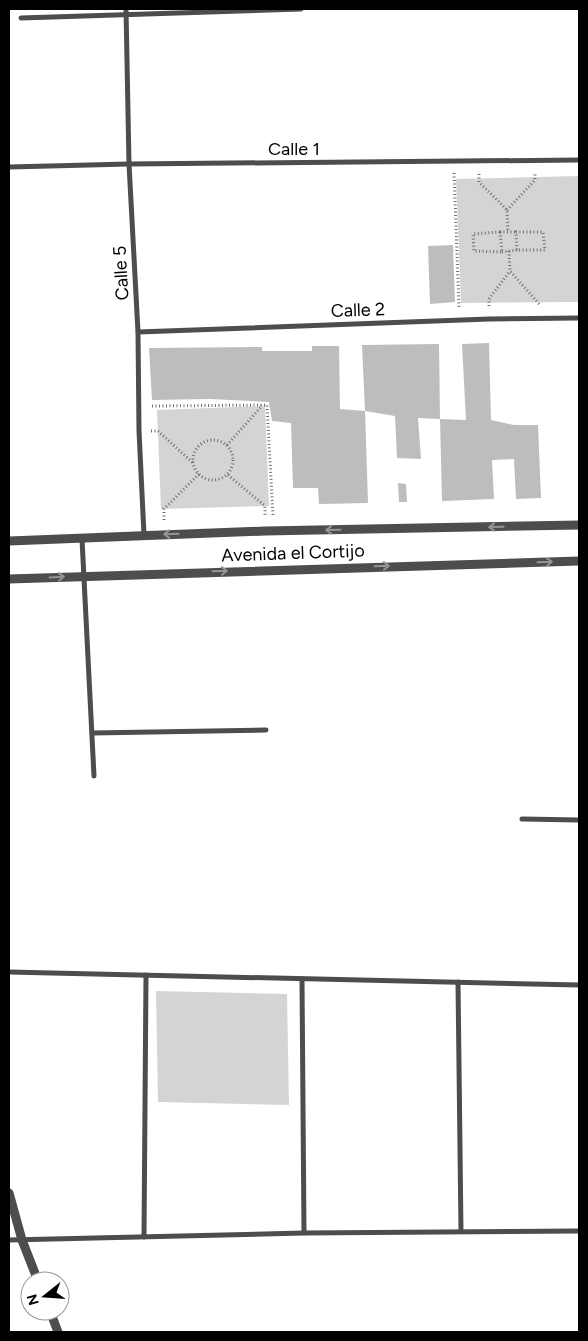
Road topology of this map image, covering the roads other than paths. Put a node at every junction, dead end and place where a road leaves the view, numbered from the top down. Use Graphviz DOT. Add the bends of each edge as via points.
graph roads {
  1 [pos="301,9"];
  2 [pos="126,12"];
  3 [pos="21,18"];
  4 [pos="579,160"];
  5 [pos="129,164"];
  6 [pos="9,167"];
  7 [pos="579,318"];
  8 [pos="138,332"];
  9 [pos="579,525"];
  10 [pos="144,535"];
  11 [pos="82,539"];
  12 [pos="9,541"];
  13 [pos="579,560"];
  14 [pos="84,575"];
  15 [pos="9,579"];
  16 [pos="266,730"];
  17 [pos="92,733"];
  18 [pos="94,776"];
  19 [pos="522,819"];
  20 [pos="579,820"];
  21 [pos="9,972"];
  22 [pos="146,975"];
  23 [pos="302,979"];
  24 [pos="458,982"];
  25 [pos="579,985"];
  26 [pos="9,1193"];
  27 [pos="461,1231"];
  28 [pos="579,1231"];
  29 [pos="304,1233"];
  30 [pos="144,1236"];
  31 [pos="9,1240"];
  32 [pos="22,1240"];
  33 [pos="34,1271"];
  1 -- 2 [label="street"];
  2 -- 3 [label="street"];
  2 -- 5 [label="street, Calle 5"];
  4 -- 5 [label="street, Calle 1"];
  5 -- 6 [label="street, Calle 1"];
  5 -- 8 [label="street, Calle 5"];
  7 -- 8 [label="street, Calle 2"];
  8 -- 10 [label="street, Calle 5"];
  9 -- 10 [label="street, Avenida el Cortijo, one-way"];
  10 -- 11 [label="street, Avenida el Cortijo"];
  11 -- 12 [label="street, Avenida el Cortijo"];
  11 -- 14 [label="street"];
  14 -- 13 [label="street, Avenida el Cortijo, one-way"];
  15 -- 14 [label="street, Avenida el Cortijo, one-way"];
  14 -- 17 [label="street"];
  16 -- 17 [label="street"];
  17 -- 18 [label="street"];
  19 -- 20 [label="street"];
  21 -- 22 [label="street"];
  22 -- 23 [label="street"];
  22 -- 30 [label="street"];
  23 -- 24 [label="street"];
  23 -- 29 [label="street"];
  24 -- 25 [label="street"];
  24 -- 27 [label="street"];
  26 -- 32 [label="street"];
  27 -- 28 [label="street"];
  27 -- 29 [label="street"];
  29 -- 30 [label="street"];
  30 -- 32 [label="street"];
  31 -- 32 [label="street"];
  32 -- 33 [label="street"];
}
